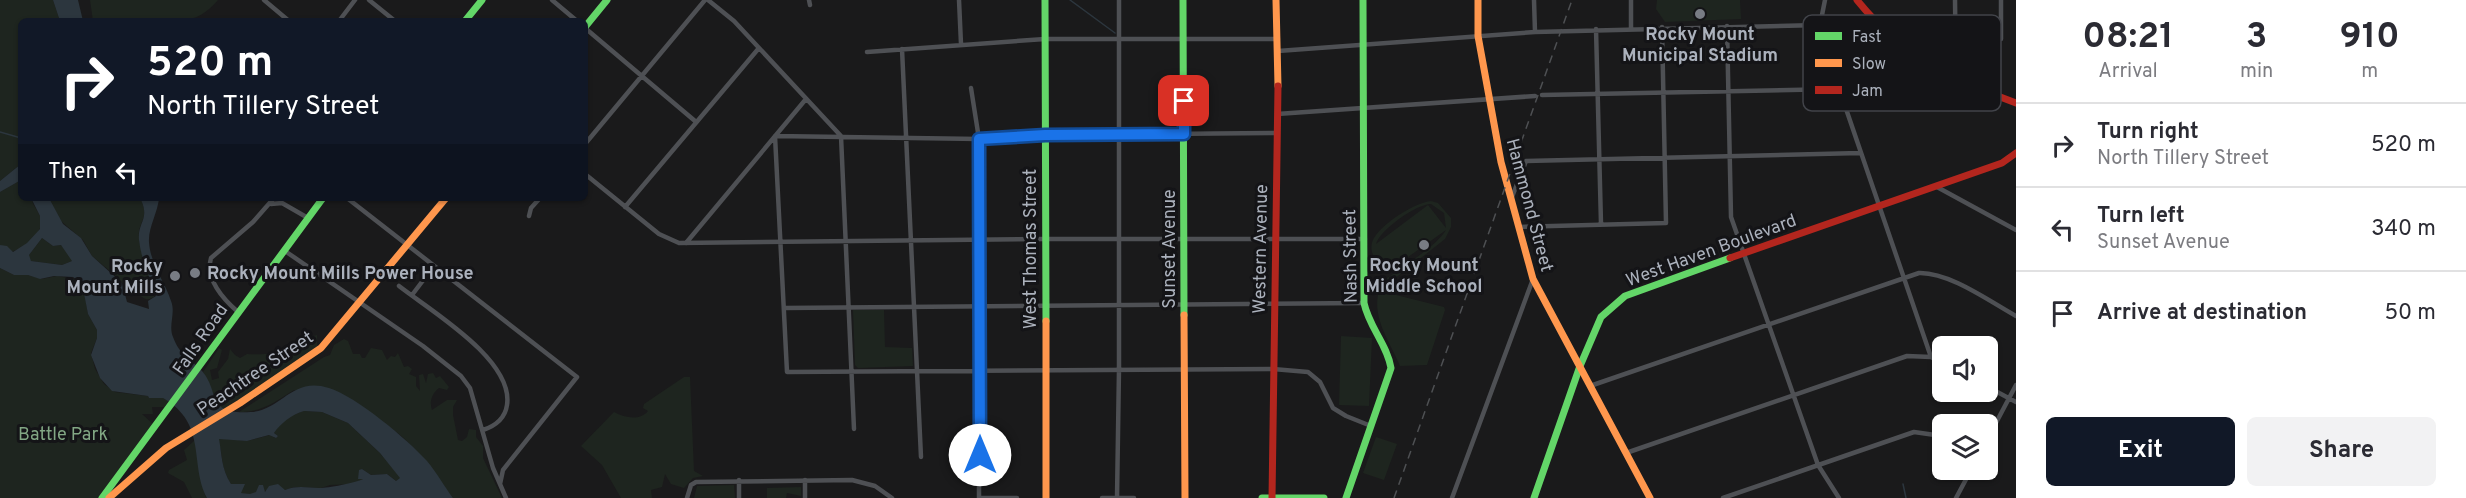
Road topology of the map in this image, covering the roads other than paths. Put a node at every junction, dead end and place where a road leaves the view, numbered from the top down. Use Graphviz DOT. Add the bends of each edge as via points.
graph roads {
  1 [pos="355,0"];
  2 [pos="369,0"];
  3 [pos="552,0"];
  4 [pos="607,0"];
  5 [pos="707,0"];
  6 [pos="959,0"];
  7 [pos="1045,0"];
  8 [pos="1119,0"];
  9 [pos="1184,0"];
  10 [pos="1276,0"];
  11 [pos="1363,0"];
  12 [pos="1478,0"];
  13 [pos="1534,0"];
  14 [pos="1631,0"];
  15 [pos="1825,0"];
  16 [pos="1857,0"];
  17 [pos="1955,0"];
  18 [pos="2001,0"];
  19 [pos="267,1"];
  20 [pos="478,2"];
  21 [pos="1821,15"];
  22 [pos="1870,15"];
  23 [pos="1955,15"];
  24 [pos="286,18"];
  25 [pos="341,18"];
  26 [pos="391,18"];
  27 [pos="467,18"];
  28 [pos="573,18"];
  29 [pos="588,24"];
  30 [pos="1803,25"];
  31 [pos="1727,26"];
  32 [pos="1662,27"];
  33 [pos="1631,28"];
  34 [pos="1596,29"];
  35 [pos="588,31"];
  36 [pos="1535,32"];
  37 [pos="1478,36"];
  38 [pos="1045,39"];
  39 [pos="1119,39"];
  40 [pos="1184,39"];
  41 [pos="1278,39"];
  42 [pos="2001,39"];
  43 [pos="961,44"];
  44 [pos="1364,44"];
  45 [pos="759,48"];
  46 [pos="902,49"];
  47 [pos="1278,51"];
  48 [pos="867,52"];
  49 [pos="642,76"];
  50 [pos="970,88"];
  51 [pos="1803,90"];
  52 [pos="1728,92"];
  53 [pos="1663,93"];
  54 [pos="1598,94"];
  55 [pos="1542,95"];
  56 [pos="1535,96"];
  57 [pos="1490,98"];
  58 [pos="2001,98"];
  59 [pos="806,99"];
  60 [pos="2016,103"];
  61 [pos="1364,108"];
  62 [pos="1846,111"];
  63 [pos="1277,114"];
  64 [pos="695,122"];
  65 [pos="1277,133"];
  66 [pos="1119,134"];
  67 [pos="1184,134"];
  68 [pos="1045,135"];
  69 [pos="775,136"];
  70 [pos="840,136"];
  71 [pos="906,136"];
  72 [pos="979,139"];
  73 [pos="588,140"];
  74 [pos="1860,153"];
  75 [pos="2016,153"];
  76 [pos="1729,157"];
  77 [pos="1665,158"];
  78 [pos="1599,159"];
  79 [pos="588,176"];
  80 [pos="1936,186"];
  81 [pos="1511,200"];
  82 [pos="272,201"];
  83 [pos="321,201"];
  84 [pos="351,201"];
  85 [pos="444,201"];
  86 [pos="537,201"];
  87 [pos="269,205"];
  88 [pos="1879,206"];
  89 [pos="625,207"];
  90 [pos="529,216"];
  91 [pos="308,218"];
  92 [pos="1601,224"];
  93 [pos="1519,227"];
  94 [pos="2016,230"];
  95 [pos="1274,238"];
  96 [pos="1045,239"];
  97 [pos="1184,239"];
  98 [pos="1365,239"];
  99 [pos="980,240"];
  100 [pos="1119,240"];
  101 [pos="846,241"];
  102 [pos="780,242"];
  103 [pos="911,242"];
  104 [pos="686,243"];
  105 [pos="408,245"];
  106 [pos="285,251"];
  107 [pos="1744,254"];
  108 [pos="434,266"];
  109 [pos="1904,278"];
  110 [pos="1533,279"];
  111 [pos="399,286"];
  112 [pos="411,296"];
  113 [pos="1274,303"];
  114 [pos="1364,303"];
  115 [pos="360,304"];
  116 [pos="980,304"];
  117 [pos="1184,304"];
  118 [pos="1045,305"];
  119 [pos="1119,305"];
  120 [pos="849,306"];
  121 [pos="914,306"];
  122 [pos="784,308"];
  123 [pos="238,312"];
  124 [pos="2016,316"];
  125 [pos="1768,325"];
  126 [pos="1931,357"];
  127 [pos="1580,366"];
  128 [pos="1119,369"];
  129 [pos="1184,369"];
  130 [pos="1273,369"];
  131 [pos="917,370"];
  132 [pos="980,370"];
  133 [pos="1045,370"];
  134 [pos="852,371"];
  135 [pos="2016,385"];
  136 [pos="1590,386"];
  137 [pos="1998,393"];
  138 [pos="1792,395"];
  139 [pos="2009,399"];
  140 [pos="2016,402"];
  141 [pos="1998,419"];
  142 [pos="1371,426"];
  143 [pos="854,429"];
  144 [pos="483,430"];
  145 [pos="1932,435"];
  146 [pos="1626,453"];
  147 [pos="921,457"];
  148 [pos="1818,465"];
  149 [pos="738,480"];
  150 [pos="805,480"];
  151 [pos="1966,480"];
  152 [pos="500,484"];
  153 [pos="112,495"];
  154 [pos="1536,497"];
  155 [pos="102,498"];
  156 [pos="506,498"];
  157 [pos="687,498"];
  158 [pos="739,498"];
  159 [pos="805,498"];
  160 [pos="892,498"];
  161 [pos="980,498"];
  162 [pos="1017,498"];
  163 [pos="1046,498"];
  164 [pos="1102,498"];
  165 [pos="1118,498"];
  166 [pos="1134,498"];
  167 [pos="1185,498"];
  168 [pos="1262,498"];
  169 [pos="1272,498"];
  170 [pos="1324,498"];
  171 [pos="1346,498"];
  172 [pos="1452,498"];
  173 [pos="1650,498"];
  174 [pos="1723,498"];
  175 [pos="1839,498"];
  176 [pos="1956,498"];
  1 -- 25 [label="street"];
  2 -- 26 [label="street"];
  3 -- 28 [label="street"];
  4 -- 29 [label="street"];
  5 -- 45 [label="street"];
  5 -- 49 [label="street"];
  6 -- 43 [label="street"];
  7 -- 38 [label="street, West Thomas Street"];
  8 -- 39 [label="street"];
  9 -- 40 [label="street, Sunset Avenue"];
  10 -- 41 [label="street, Western Avenue"];
  11 -- 44 [label="street, Nash Street"];
  12 -- 37 [label="street, Hammond Street"];
  13 -- 36 [label="street"];
  14 -- 33 [label="street"];
  15 -- 21 [label="street"];
  16 -- 22 [label="street"];
  17 -- 23 [label="street"];
  18 -- 42 [label="street"];
  19 -- 24 [label="street"];
  20 -- 27 [label="street"];
  30 -- 31 [label="street"];
  31 -- 32 [label="street"];
  31 -- 52 [label="street"];
  32 -- 33 [label="street"];
  32 -- 53 [label="street"];
  33 -- 34 [label="street"];
  34 -- 36 [label="street"];
  34 -- 54 [label="street"];
  35 -- 49 [label="street"];
  36 -- 37 [label="street"];
  37 -- 44 [label="street"];
  37 -- 57 [label="street, Hammond Street"];
  38 -- 39 [label="street"];
  38 -- 43 [label="street"];
  38 -- 68 [label="street, West Thomas Street"];
  39 -- 40 [label="street"];
  39 -- 66 [label="street"];
  40 -- 41 [label="street"];
  40 -- 67 [label="street, Sunset Avenue"];
  41 -- 47 [label="street, Western Avenue"];
  43 -- 46 [label="street"];
  44 -- 47 [label="street"];
  44 -- 61 [label="street, Nash Street"];
  45 -- 59 [label="street"];
  45 -- 64 [label="street"];
  46 -- 48 [label="street"];
  46 -- 71 [label="street"];
  47 -- 63 [label="street, Western Avenue"];
  49 -- 64 [label="street"];
  49 -- 73 [label="street"];
  50 -- 72 [label="street"];
  51 -- 52 [label="street"];
  52 -- 53 [label="street"];
  52 -- 76 [label="street"];
  53 -- 54 [label="street"];
  53 -- 77 [label="street"];
  54 -- 55 [label="street"];
  54 -- 78 [label="street"];
  56 -- 57 [label="street"];
  57 -- 61 [label="street"];
  57 -- 81 [label="street, Hammond Street"];
  58 -- 60 [label="street"];
  59 -- 69 [label="street"];
  59 -- 70 [label="street"];
  61 -- 63 [label="street"];
  61 -- 98 [label="street, Nash Street"];
  62 -- 74 [label="street"];
  63 -- 65 [label="street, Western Avenue"];
  64 -- 89 [label="street"];
  65 -- 67 [label="street"];
  65 -- 95 [label="street, Western Avenue"];
  66 -- 67 [label="street"];
  66 -- 68 [label="street"];
  66 -- 100 [label="street"];
  67 -- 97 [label="street, Sunset Avenue"];
  68 -- 72 [label="street"];
  68 -- 96 [label="street, West Thomas Street"];
  69 -- 70 [label="street"];
  69 -- 102 [label="street"];
  69 -- 104 [label="street"];
  70 -- 71 [label="street"];
  70 -- 101 [label="street"];
  71 -- 72 [label="street"];
  71 -- 103 [label="street"];
  72 -- 99 [label="street"];
  74 -- 76 [label="street"];
  74 -- 88 [label="street"];
  75 -- 80 [label="street, West Haven Boulevard" via="2002,163"];
  76 -- 77 [label="street"];
  76 -- 107 [label="street" via="1731,217"];
  77 -- 78 [label="street"];
  77 -- 92 [label="street" via="1666,223"];
  78 -- 81 [label="street" via="1526,161"];
  78 -- 92 [label="street"];
  79 -- 89 [label="street"];
  80 -- 88 [label="street, West Haven Boulevard"];
  80 -- 94 [label="street"];
  81 -- 93 [label="street, Hammond Street"];
  82 -- 87 [label="street"];
  83 -- 91 [label="street, Falls Road"];
  84 -- 105 [label="street"];
  85 -- 105 [label="street, Peachtree Street"];
  86 -- 90 [label="street"];
  87 -- 91 [label="street" via="282,203"];
  87 -- 123 [label="street" via="211,258 212,278"];
  88 -- 107 [label="street, West Haven Boulevard"];
  88 -- 109 [label="street"];
  89 -- 104 [label="street" via="672,242"];
  91 -- 106 [label="street, Falls Road"];
  92 -- 93 [label="street"];
  93 -- 110 [label="street, Hammond Street"];
  95 -- 97 [label="street"];
  95 -- 98 [label="street"];
  95 -- 113 [label="street, Western Avenue"];
  96 -- 99 [label="street"];
  96 -- 100 [label="street"];
  96 -- 118 [label="street, West Thomas Street"];
  97 -- 100 [label="street"];
  97 -- 117 [label="street, Sunset Avenue"];
  98 -- 114 [label="street, Nash Street"];
  99 -- 103 [label="street"];
  99 -- 116 [label="street"];
  100 -- 119 [label="street"];
  101 -- 102 [label="street"];
  101 -- 103 [label="street"];
  101 -- 120 [label="street"];
  102 -- 104 [label="street"];
  102 -- 122 [label="street"];
  103 -- 121 [label="street"];
  105 -- 108 [label="street"];
  105 -- 115 [label="street, Peachtree Street"];
  106 -- 115 [label="street"];
  106 -- 123 [label="street, Falls Road"];
  107 -- 125 [label="street"];
  107 -- 127 [label="street, West Haven Boulevard" via="1618,301 1601,317"];
  108 -- 112 [label="street"];
  108 -- 152 [label="street" via="577,377 503,470"];
  109 -- 124 [label="street" via="1931,273"];
  109 -- 125 [label="street"];
  109 -- 126 [label="street"];
  110 -- 127 [label="street, Hammond Street"];
  110 -- 172 [label="street"];
  111 -- 112 [label="street"];
  112 -- 144 [label="street" via="495,364 508,402 503,417"];
  113 -- 114 [label="street"];
  113 -- 117 [label="street"];
  113 -- 130 [label="street, Western Avenue"];
  114 -- 142 [label="street, Nash Street" via="1391,364"];
  115 -- 144 [label="street" via="461,376 470,388"];
  115 -- 153 [label="street, Peachtree Street" via="321,348 177,442"];
  116 -- 118 [label="street"];
  116 -- 121 [label="street"];
  116 -- 132 [label="street"];
  117 -- 119 [label="street"];
  117 -- 129 [label="street, Sunset Avenue"];
  118 -- 119 [label="street"];
  118 -- 133 [label="street, West Thomas Street"];
  119 -- 128 [label="street"];
  120 -- 121 [label="street"];
  120 -- 122 [label="street"];
  120 -- 134 [label="street"];
  121 -- 131 [label="street"];
  122 -- 134 [label="street" via="787,372"];
  123 -- 153 [label="street, Falls Road"];
  125 -- 136 [label="street"];
  125 -- 138 [label="street"];
  126 -- 138 [label="street" via="1907,356"];
  127 -- 136 [label="street, Hammond Street"];
  127 -- 154 [label="street, West Haven Boulevard"];
  128 -- 129 [label="street"];
  128 -- 133 [label="street"];
  128 -- 165 [label="street"];
  129 -- 130 [label="street"];
  129 -- 167 [label="street, Sunset Avenue"];
  130 -- 142 [label="street" via="1308,372 1320,382 1333,408"];
  130 -- 169 [label="street, Western Avenue"];
  131 -- 132 [label="street"];
  131 -- 134 [label="street"];
  131 -- 147 [label="street"];
  132 -- 133 [label="street"];
  132 -- 161 [label="street"];
  133 -- 163 [label="street, West Thomas Street"];
  134 -- 143 [label="street"];
  135 -- 139 [label="street"];
  136 -- 146 [label="street, Hammond Street"];
  137 -- 139 [label="street"];
  138 -- 146 [label="street"];
  138 -- 148 [label="street"];
  139 -- 140 [label="street"];
  139 -- 141 [label="street"];
  142 -- 171 [label="street, Nash Street"];
  144 -- 152 [label="street"];
  145 -- 148 [label="street" via="1914,432"];
  146 -- 173 [label="street, Hammond Street"];
  148 -- 174 [label="street"];
  148 -- 175 [label="street"];
  149 -- 150 [label="street"];
  149 -- 157 [label="street" via="696,482"];
  149 -- 158 [label="street"];
  150 -- 159 [label="street"];
  150 -- 160 [label="street" via="852,480 875,486"];
  151 -- 176 [label="street"];
  152 -- 156 [label="street"];
  153 -- 155 [label="street, Falls Road"];
  161 -- 162 [label="street"];
  164 -- 165 [label="street"];
  165 -- 166 [label="street"];
  168 -- 169 [label="street"];
  169 -- 170 [label="street"];
}
